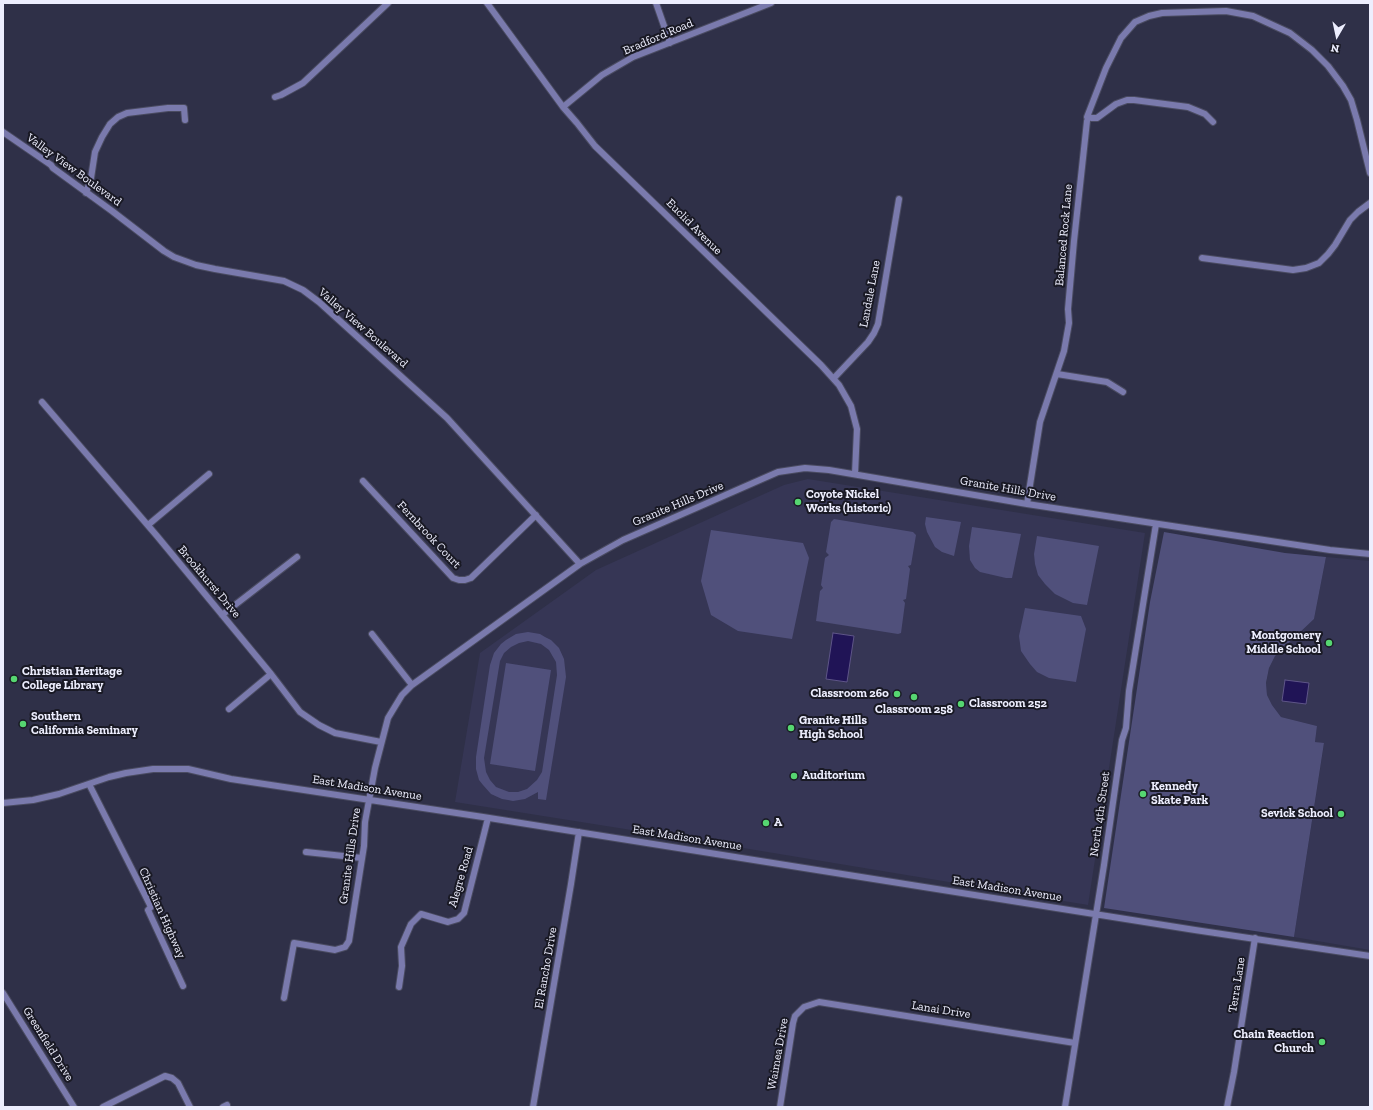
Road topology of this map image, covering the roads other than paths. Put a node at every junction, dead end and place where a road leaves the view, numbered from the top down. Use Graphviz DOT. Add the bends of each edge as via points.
graph roads {
  1 [pos="388,3"];
  2 [pos="487,3"];
  3 [pos="656,3"];
  4 [pos="771,3"];
  5 [pos="670,43"];
  6 [pos="275,97"];
  7 [pos="563,107"];
  8 [pos="1087,119"];
  9 [pos="185,120"];
  10 [pos="1213,122"];
  11 [pos="3,132"];
  12 [pos="1370,173"];
  13 [pos="86,193"];
  14 [pos="899,199"];
  15 [pos="1370,203"];
  16 [pos="1202,258"];
  17 [pos="1057,374"];
  18 [pos="834,378"];
  19 [pos="1123,392"];
  20 [pos="42,402"];
  21 [pos="209,474"];
  22 [pos="855,474"];
  23 [pos="363,481"];
  24 [pos="1027,504"];
  25 [pos="536,516"];
  26 [pos="1156,524"];
  27 [pos="148,525"];
  28 [pos="1370,554"];
  29 [pos="297,557"];
  30 [pos="580,564"];
  31 [pos="222,615"];
  32 [pos="372,634"];
  33 [pos="271,674"];
  34 [pos="412,685"];
  35 [pos="229,709"];
  36 [pos="381,742"];
  37 [pos="89,784"];
  38 [pos="369,799"];
  39 [pos="3,803"];
  40 [pos="488,818"];
  41 [pos="579,832"];
  42 [pos="306,852"];
  43 [pos="362,858"];
  44 [pos="1096,914"];
  45 [pos="1255,938"];
  46 [pos="1370,956"];
  47 [pos="183,986"];
  48 [pos="399,987"];
  49 [pos="3,993"];
  50 [pos="284,998"];
  51 [pos="804,1007"];
  52 [pos="1075,1043"];
  53 [pos="74,1107"];
  54 [pos="103,1107"];
  55 [pos="190,1107"];
  56 [pos="533,1107"];
  57 [pos="780,1107"];
  58 [pos="1065,1107"];
  59 [pos="1227,1107"];
  1 -- 6 [label="street" via="304,83"];
  2 -- 7 [label="street, Euclid Avenue"];
  3 -- 5 [label="street"];
  4 -- 5 [label="street, Bradford Road"];
  5 -- 7 [label="street, Bradford Road" via="634,57 602,75"];
  7 -- 18 [label="street, Euclid Avenue" via="595,146"];
  8 -- 10 [label="street" via="1097,118 1116,104 1134,100 1188,107 1205,114"];
  8 -- 12 [label="street, Balanced Rock Lane" via="1106,68 1121,38 1135,22 1149,16 1173,12 1242,13 1290,33 1328,66 1350,100"];
  8 -- 17 [label="street, Balanced Rock Lane" via="1068,309 1069,323"];
  9 -- 13 [label="street" via="184,108 127,113 118,117 110,124 95,152"];
  11 -- 13 [label="street, Valley View Boulevard"];
  13 -- 25 [label="street, Valley View Boulevard" via="174,257 196,265 284,281 319,302 447,418"];
  14 -- 18 [label="street, Landale Lane" via="878,324 868,342"];
  15 -- 16 [label="street" via="1350,220 1335,245 1319,263 1306,268 1293,270"];
  17 -- 19 [label="street" via="1107,382"];
  17 -- 24 [label="street, Balanced Rock Lane" via="1040,422"];
  18 -- 22 [label="street, Euclid Avenue" via="847,398 856,421 858,440"];
  20 -- 27 [label="street, Brookhurst Drive"];
  21 -- 27 [label="street"];
  22 -- 24 [label="street, Granite Hills Drive"];
  22 -- 30 [label="street, Granite Hills Drive" via="812,468 778,472 623,540"];
  23 -- 25 [label="street, Fernbrook Court" via="453,578 458,580 471,578"];
  24 -- 26 [label="street, Granite Hills Drive"];
  25 -- 30 [label="street, Valley View Boulevard"];
  26 -- 28 [label="street, Granite Hills Drive"];
  26 -- 44 [label="street, North 4th Street"];
  27 -- 31 [label="street, Brookhurst Drive"];
  29 -- 31 [label="street"];
  30 -- 34 [label="street, Granite Hills Drive"];
  31 -- 33 [label="street, Brookhurst Drive"];
  32 -- 34 [label="street"];
  33 -- 35 [label="street"];
  33 -- 36 [label="street, Brookhurst Drive" via="300,712 313,721 335,732"];
  34 -- 36 [label="street, Granite Hills Drive" via="393,708"];
  36 -- 38 [label="street, Granite Hills Drive"];
  37 -- 38 [label="street, East Madison Avenue" via="148,769 188,769 231,779"];
  37 -- 39 [label="street, East Madison Avenue" via="41,798"];
  37 -- 47 [label="street, Christian Highway" via="151,907 148,910"];
  38 -- 40 [label="street, East Madison Avenue"];
  38 -- 43 [label="street, Granite Hills Drive"];
  40 -- 41 [label="street, East Madison Avenue"];
  40 -- 48 [label="street, Alegre Road" via="464,913 458,919 448,922 421,914 411,924 401,947"];
  41 -- 44 [label="street, East Madison Avenue"];
  41 -- 56 [label="street, El Rancho Drive"];
  42 -- 43 [label="street"];
  43 -- 50 [label="street, Granite Hills Drive" via="349,941 345,947 335,950 294,943"];
  44 -- 45 [label="street, East Madison Avenue"];
  44 -- 52 [label="street, North 4th Street"];
  45 -- 46 [label="street, East Madison Avenue"];
  45 -- 59 [label="street, Terra Lane"];
  49 -- 53 [label="street, Greenfield Drive"];
  51 -- 52 [label="street, Lanai Drive" via="819,1002"];
  51 -- 57 [label="street, Waimea Drive" via="793,1022"];
  52 -- 58 [label="street, North 4th Street"];
  54 -- 55 [label="street" via="165,1076 178,1083"];
}
